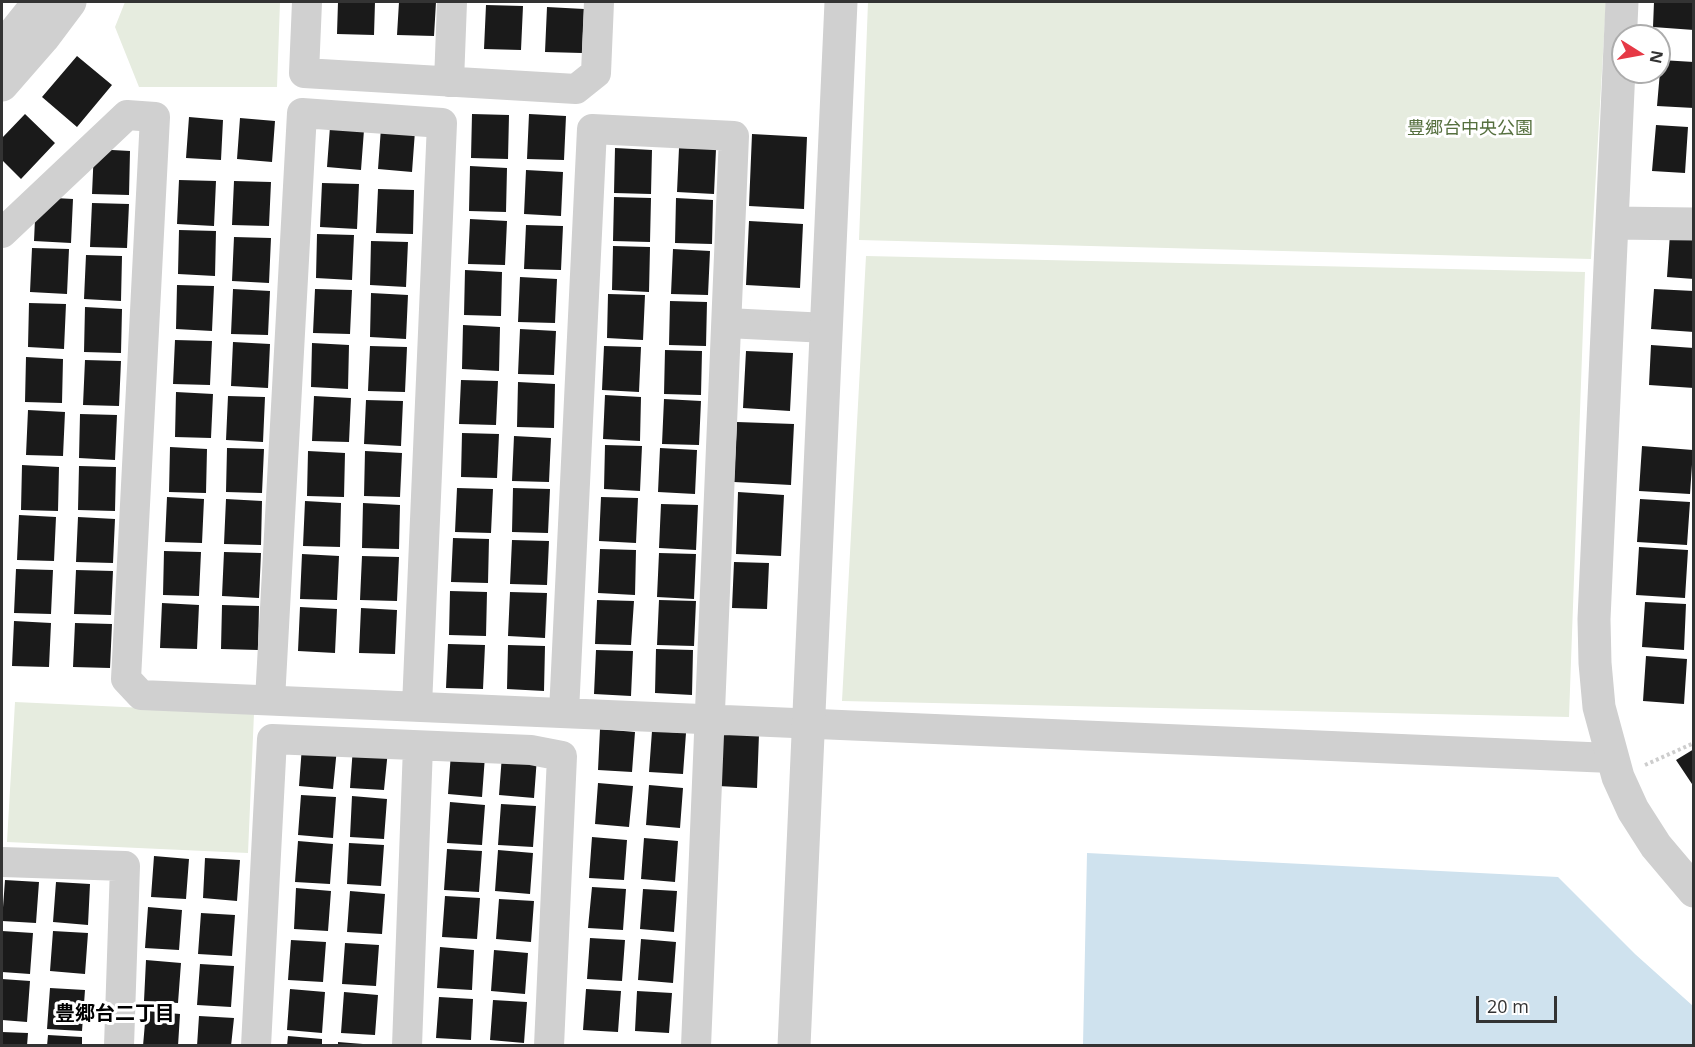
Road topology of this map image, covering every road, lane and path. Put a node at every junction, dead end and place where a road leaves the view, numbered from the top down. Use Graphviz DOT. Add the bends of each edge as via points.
graph roads {
  1 [pos="39,2"];
  2 [pos="70,2"];
  3 [pos="307,2"];
  4 [pos="452,2"];
  5 [pos="599,2"];
  6 [pos="841,2"];
  7 [pos="1622,2"];
  8 [pos="2,48"];
  9 [pos="449,82"];
  10 [pos="2,85"];
  11 [pos="1613,223"];
  12 [pos="1694,224"];
  13 [pos="2,233"];
  14 [pos="2,240"];
  15 [pos="727,323"];
  16 [pos="827,328"];
  17 [pos="270,700"];
  18 [pos="417,706"];
  19 [pos="564,712"];
  20 [pos="711,718"];
  21 [pos="810,723"];
  22 [pos="1694,743"];
  23 [pos="418,746"];
  24 [pos="1614,767"];
  25 [pos="2,862"];
  26 [pos="1694,891"];
  27 [pos="119,1046"];
  28 [pos="256,1046"];
  29 [pos="407,1046"];
  30 [pos="549,1046"];
  31 [pos="696,1046"];
  32 [pos="794,1046"];
  1 -- 8 [label="street"];
  2 -- 10 [label="street"];
  3 -- 9 [label="street" via="304,73"];
  4 -- 9 [label="street"];
  5 -- 9 [label="street" via="596,73 576,89"];
  6 -- 16 [label="street"];
  7 -- 11 [label="street"];
  11 -- 12 [label="street"];
  11 -- 24 [label="street" via="1594,619 1599,706"];
  13 -- 14 [label="street"];
  13 -- 17 [label="street" via="127,115 155,117 126,679 141,695"];
  15 -- 16 [label="street"];
  15 -- 19 [label="street" via="734,136 592,129"];
  15 -- 20 [label="street"];
  16 -- 21 [label="street"];
  17 -- 18 [label="street"];
  17 -- 18 [label="street" via="302,113 442,123"];
  18 -- 19 [label="street"];
  19 -- 20 [label="street"];
  20 -- 21 [label="street"];
  20 -- 31 [label="street"];
  21 -- 24 [label="street"];
  21 -- 32 [label="street"];
  22 -- 24 [label="path"];
  23 -- 28 [label="street" via="272,740"];
  23 -- 29 [label="street"];
  23 -- 30 [label="street" via="531,750 562,756"];
  24 -- 26 [label="street" via="1633,810 1656,846"];
  25 -- 27 [label="street" via="125,866"];
}
